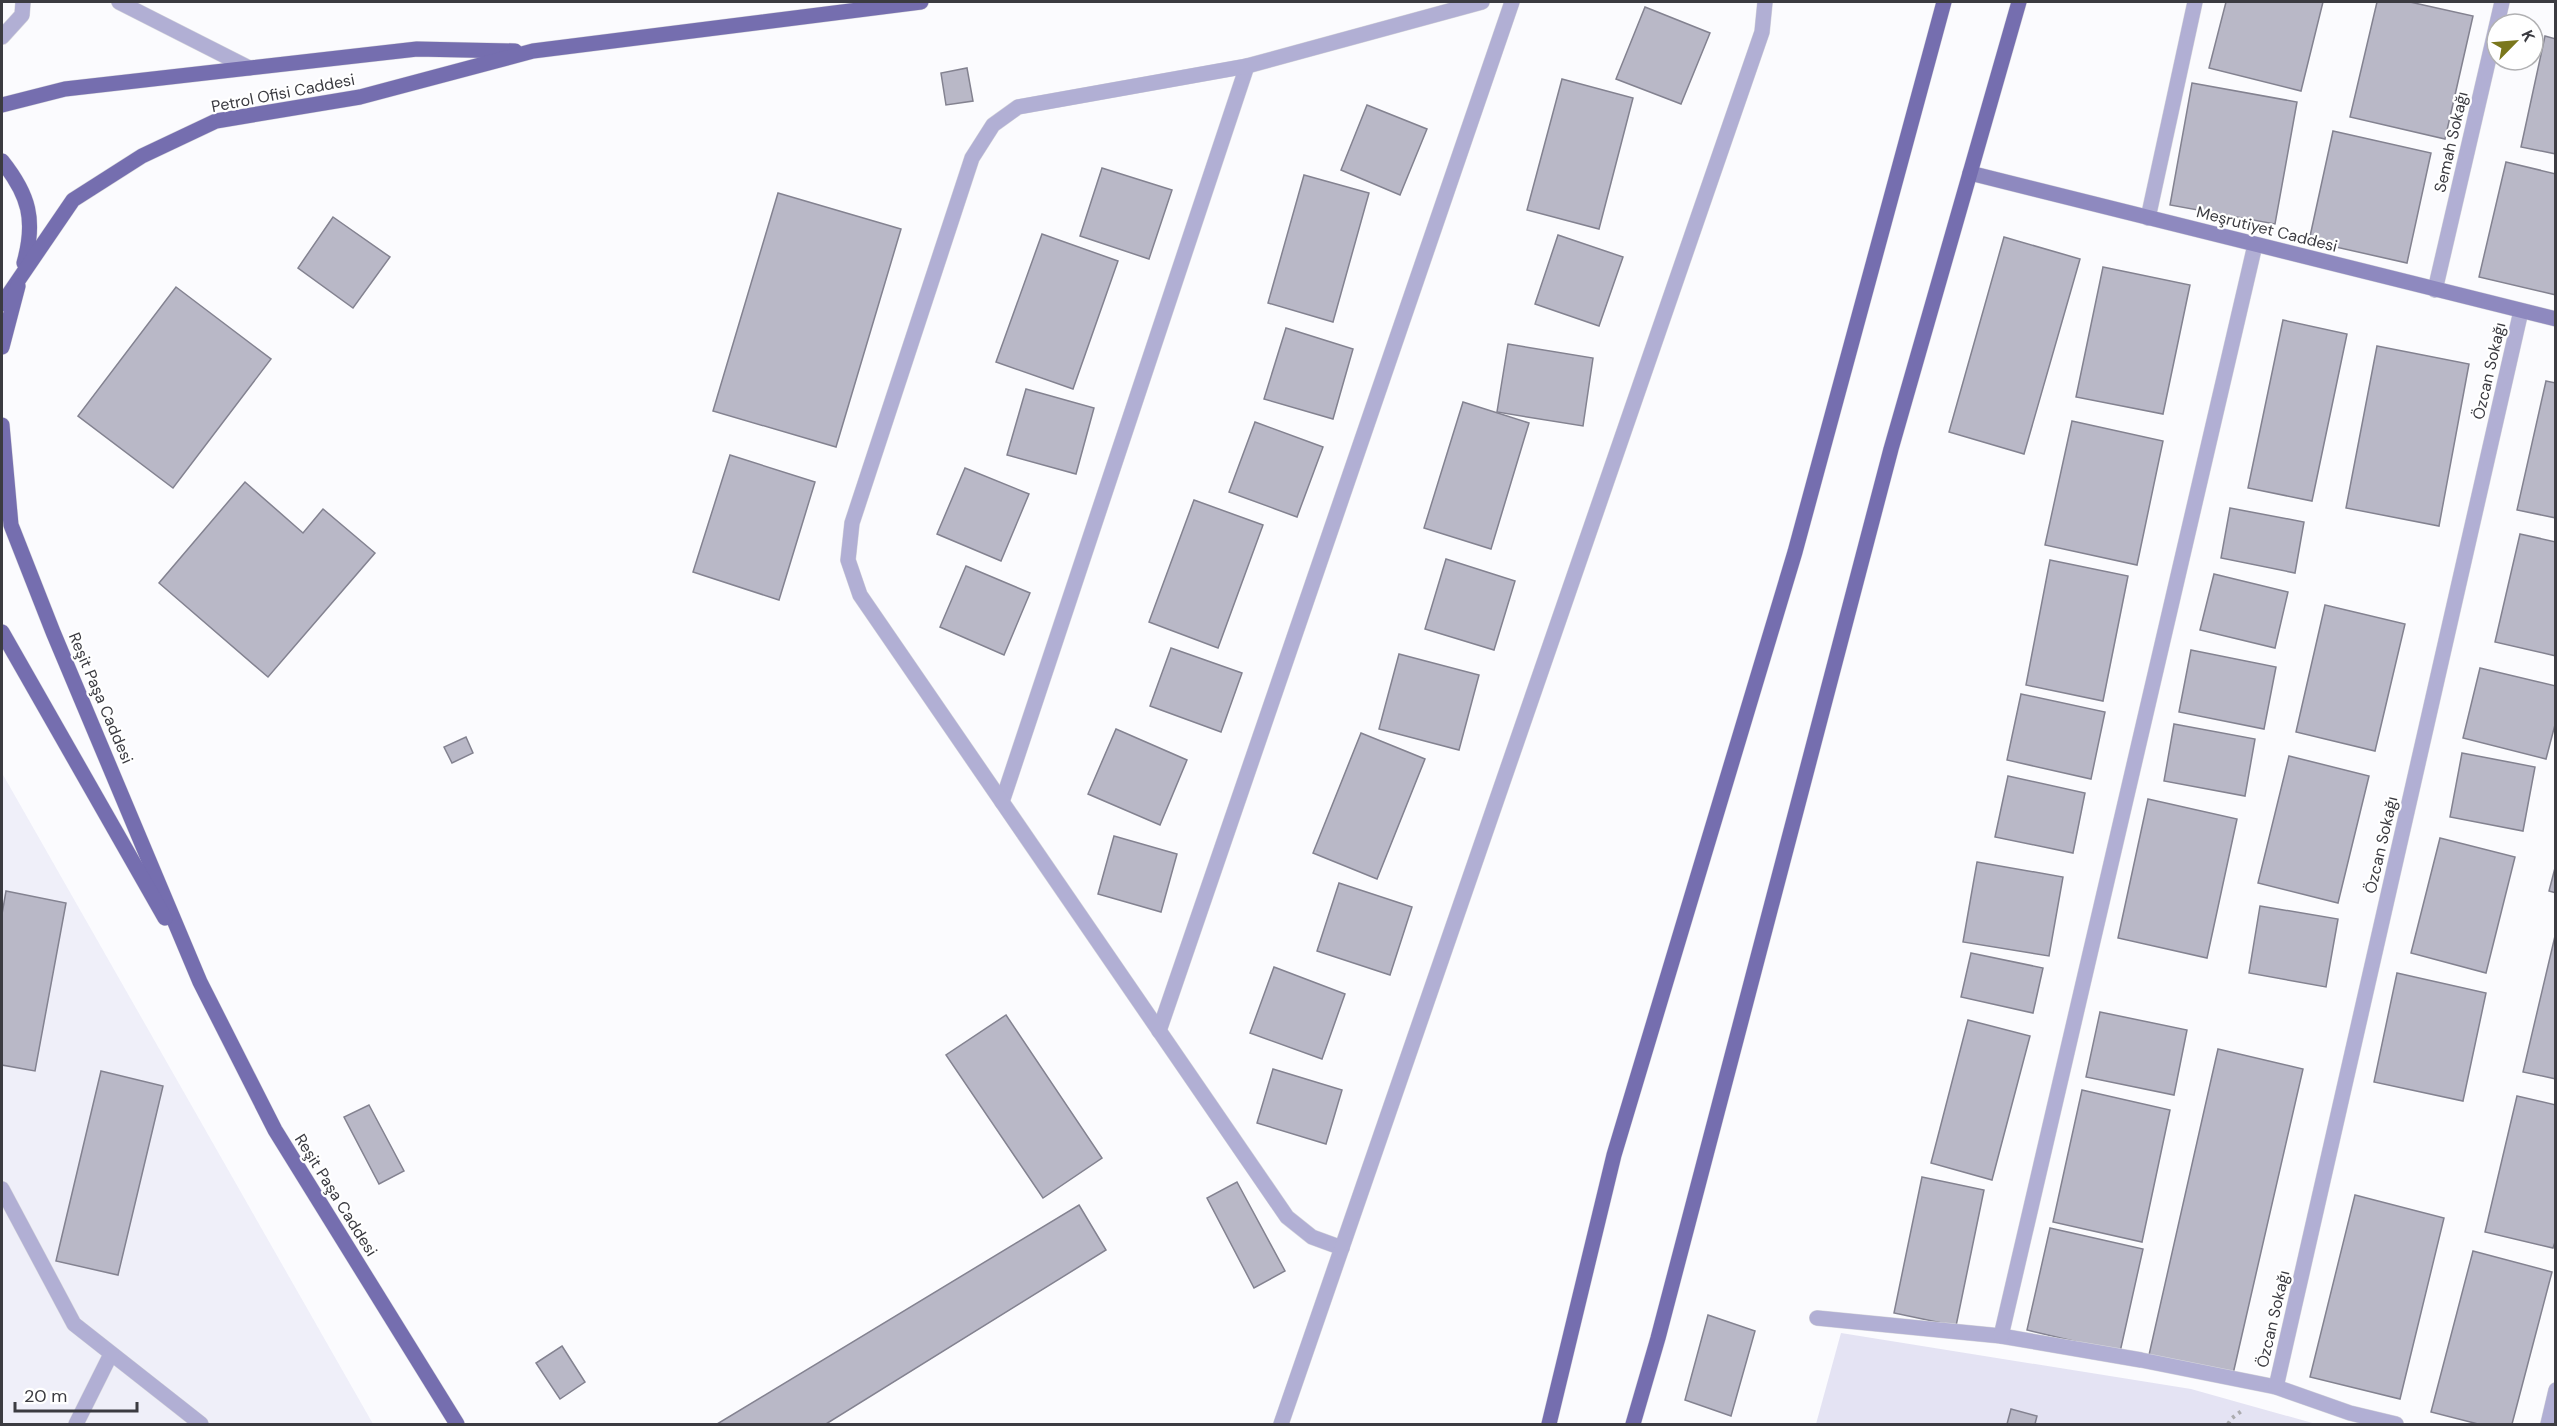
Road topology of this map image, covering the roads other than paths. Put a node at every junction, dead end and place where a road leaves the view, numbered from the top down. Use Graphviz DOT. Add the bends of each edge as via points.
graph roads {
  1 [pos="23,2"];
  2 [pos="118,2"];
  3 [pos="921,2"];
  4 [pos="1482,2"];
  5 [pos="1512,2"];
  6 [pos="1765,2"];
  7 [pos="1944,2"];
  8 [pos="2019,2"];
  9 [pos="2195,2"];
  10 [pos="2502,2"];
  11 [pos="2,37"];
  12 [pos="533,51"];
  13 [pos="1247,66"];
  14 [pos="249,68"];
  15 [pos="2,105"];
  16 [pos="2,161"];
  17 [pos="1970,173"];
  18 [pos="2148,218"];
  19 [pos="2255,245"];
  20 [pos="21,275"];
  21 [pos="2436,290"];
  22 [pos="2,304"];
  23 [pos="2521,311"];
  24 [pos="2556,319"];
  25 [pos="2,347"];
  26 [pos="2,425"];
  27 [pos="2,632"];
  28 [pos="1002,802"];
  29 [pos="199,978"];
  30 [pos="1159,1030"];
  31 [pos="2,1189"];
  32 [pos="1342,1248"];
  33 [pos="1817,1318"];
  34 [pos="2001,1336"];
  35 [pos="111,1354"];
  36 [pos="2276,1387"];
  37 [pos="2556,1390"];
  38 [pos="76,1425"];
  39 [pos="201,1425"];
  40 [pos="457,1425"];
  41 [pos="1281,1425"];
  42 [pos="1549,1425"];
  43 [pos="1633,1425"];
  44 [pos="2396,1425"];
  45 [pos="2548,1425"];
  1 -- 11 [label="street" via="22,15"];
  2 -- 14 [label="street"];
  3 -- 12 [label="main road, Petrol Ofisi Caddesi"];
  4 -- 13 [label="street"];
  5 -- 30 [label="street"];
  6 -- 32 [label="street" via="1762,32"];
  7 -- 42 [label="main road" via="1795,552 1614,1155"];
  8 -- 17 [label="main road"];
  9 -- 18 [label="street"];
  10 -- 21 [label="street, Semah Sokağı"];
  12 -- 14 [label="main road, Petrol Ofisi Caddesi" via="417,49"];
  12 -- 20 [label="main road, Petrol Ofisi Caddesi" via="360,97 216,121 142,156 72,200"];
  13 -- 28 [label="street"];
  13 -- 28 [label="street" via="1018,106 993,125 972,158 852,523 848,561 860,595"];
  14 -- 15 [label="main road, Petrol Ofisi Caddesi" via="65,89"];
  16 -- 20 [label="main road, Petrol Ofisi Caddesi" via="17,180 27,203 31,240"];
  17 -- 18 [label="main road, Meşrutiyet Caddesi"];
  17 -- 43 [label="main road" via="1891,448"];
  18 -- 19 [label="main road, Meşrutiyet Caddesi"];
  19 -- 21 [label="main road, Meşrutiyet Caddesi"];
  19 -- 34 [label="street"];
  20 -- 22 [label="main road, Petrol Ofisi Caddesi"];
  20 -- 25 [label="main road"];
  21 -- 23 [label="main road, Meşrutiyet Caddesi"];
  23 -- 24 [label="main road, Meşrutiyet Caddesi"];
  23 -- 36 [label="street, Özcan Sokağı"];
  26 -- 29 [label="main road, Reşit Paşa Caddesi" via="11,525"];
  27 -- 29 [label="main road, Reşit Paşa Caddesi"];
  28 -- 30 [label="street"];
  29 -- 40 [label="main road, Reşit Paşa Caddesi" via="275,1130"];
  30 -- 32 [label="street" via="1287,1217 1312,1237"];
  31 -- 35 [label="street" via="74,1324"];
  32 -- 41 [label="street"];
  33 -- 34 [label="street"];
  34 -- 36 [label="street"];
  35 -- 38 [label="street"];
  35 -- 39 [label="street"];
  36 -- 44 [label="street"];
  37 -- 45 [label="street"];
}
